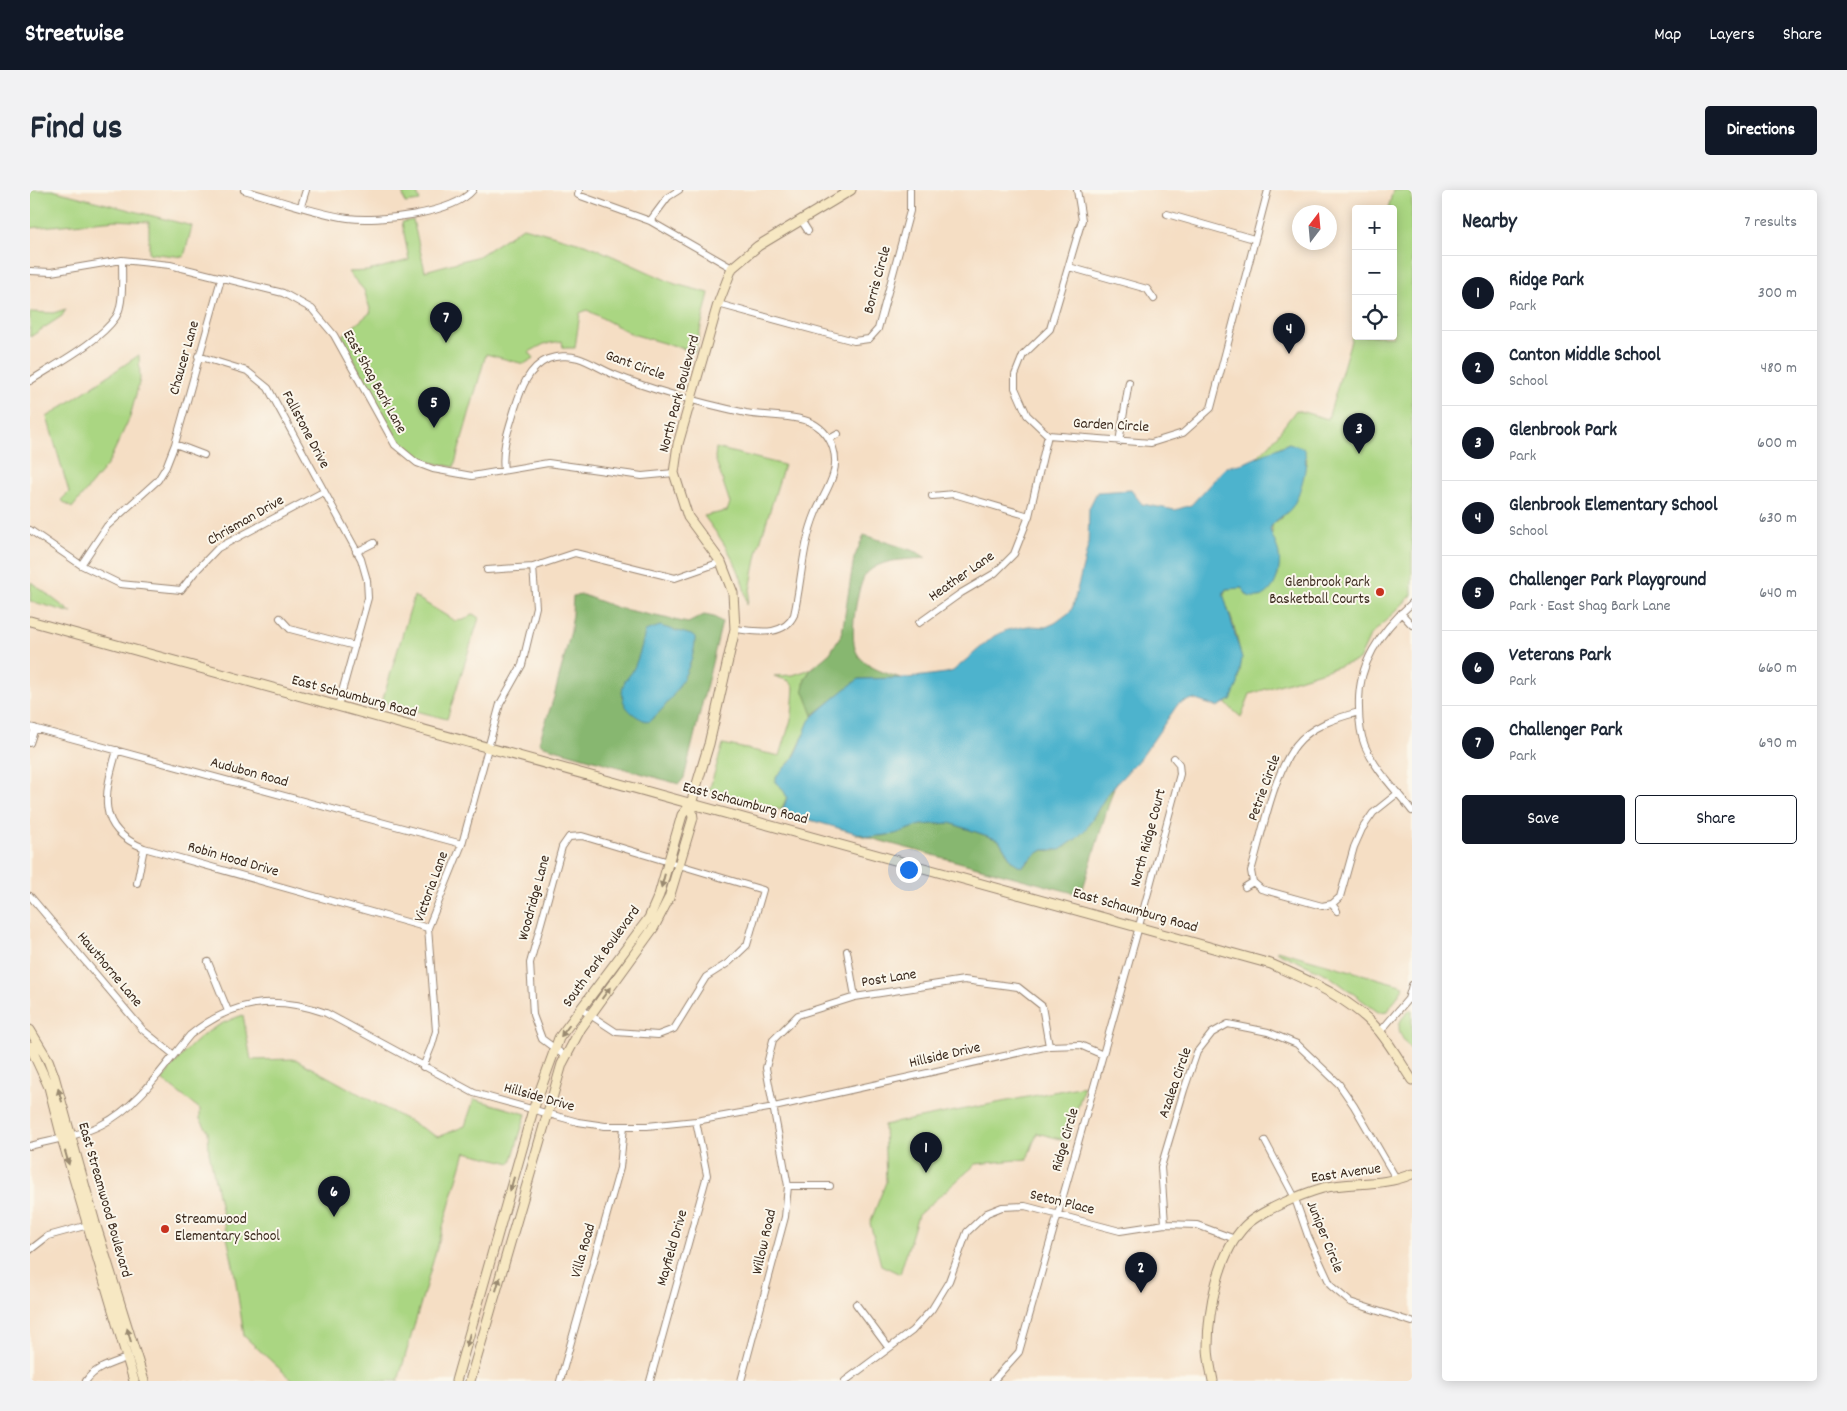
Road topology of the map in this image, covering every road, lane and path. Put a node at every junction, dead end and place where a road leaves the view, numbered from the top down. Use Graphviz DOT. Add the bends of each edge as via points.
graph roads {
  1 [pos="244,190"];
  2 [pos="306,190"];
  3 [pos="473,190"];
  4 [pos="679,190"];
  5 [pos="851,190"];
  6 [pos="910,190"];
  7 [pos="1077,190"];
  8 [pos="1268,190"];
  9 [pos="578,192"];
  10 [pos="301,206"];
  11 [pos="1167,214"];
  12 [pos="801,220"];
  13 [pos="650,221"];
  14 [pos="808,231"];
  15 [pos="1254,239"];
  16 [pos="122,260"];
  17 [pos="1069,267"];
  18 [pos="732,268"];
  19 [pos="30,271"];
  20 [pos="221,279"];
  21 [pos="1154,299"];
  22 [pos="718,304"];
  23 [pos="198,356"];
  24 [pos="30,380"];
  25 [pos="1129,382"];
  26 [pos="692,399"];
  27 [pos="838,434"];
  28 [pos="1048,434"];
  29 [pos="829,439"];
  30 [pos="1119,442"];
  31 [pos="175,444"];
  32 [pos="204,456"];
  33 [pos="504,470"];
  34 [pos="674,473"];
  35 [pos="324,492"];
  36 [pos="932,496"];
  37 [pos="1029,516"];
  38 [pos="30,530"];
  39 [pos="374,543"];
  40 [pos="356,552"];
  41 [pos="721,562"];
  42 [pos="81,565"];
  43 [pos="533,566"];
  44 [pos="487,570"];
  45 [pos="1412,603"];
  46 [pos="1401,613"];
  47 [pos="280,618"];
  48 [pos="30,621"];
  49 [pos="919,623"];
  50 [pos="1412,625"];
  51 [pos="734,629"];
  52 [pos="354,646"];
  53 [pos="338,706"];
  54 [pos="1359,712"];
  55 [pos="32,728"];
  56 [pos="30,744"];
  57 [pos="487,747"];
  58 [pos="117,750"];
  59 [pos="1174,758"];
  60 [pos="1398,793"];
  61 [pos="691,804"];
  62 [pos="1412,811"];
  63 [pos="462,844"];
  64 [pos="144,848"];
  65 [pos="669,860"];
  66 [pos="678,866"];
  67 [pos="1253,882"];
  68 [pos="137,883"];
  69 [pos="1245,887"];
  70 [pos="30,896"];
  71 [pos="1332,904"];
  72 [pos="1336,911"];
  73 [pos="1138,926"];
  74 [pos="428,928"];
  75 [pos="847,951"];
  76 [pos="208,962"];
  77 [pos="1412,985"];
  78 [pos="855,997"];
  79 [pos="1410,1000"];
  80 [pos="581,1009"];
  81 [pos="228,1011"];
  82 [pos="590,1015"];
  83 [pos="30,1030"];
  84 [pos="1380,1032"];
  85 [pos="30,1046"];
  86 [pos="1049,1046"];
  87 [pos="554,1048"];
  88 [pos="174,1055"];
  89 [pos="566,1056"];
  90 [pos="1103,1056"];
  91 [pos="423,1066"];
  92 [pos="1412,1080"];
  93 [pos="774,1107"];
  94 [pos="533,1110"];
  95 [pos="547,1114"];
  96 [pos="696,1121"];
  97 [pos="624,1126"];
  98 [pos="72,1135"];
  99 [pos="62,1138"];
  100 [pos="1265,1141"];
  101 [pos="30,1146"];
  102 [pos="1412,1174"];
  103 [pos="1396,1180"];
  104 [pos="788,1186"];
  105 [pos="830,1186"];
  106 [pos="1294,1196"];
  107 [pos="1057,1215"];
  108 [pos="91,1224"];
  109 [pos="1165,1224"];
  110 [pos="1235,1239"];
  111 [pos="30,1250"];
  112 [pos="856,1304"];
  113 [pos="1412,1322"];
  114 [pos="888,1347"];
  115 [pos="131,1357"];
  116 [pos="86,1381"];
  117 [pos="134,1381"];
  118 [pos="144,1381"];
  119 [pos="456,1381"];
  120 [pos="470,1381"];
  121 [pos="560,1381"];
  122 [pos="650,1381"];
  123 [pos="742,1381"];
  124 [pos="845,1381"];
  125 [pos="993,1381"];
  126 [pos="1213,1381"];
  1 -- 10 [label="street"];
  2 -- 10 [label="street"];
  3 -- 10 [label="street" via="467,197 439,210 374,219 347,218"];
  4 -- 13 [label="street" via="668,197"];
  5 -- 12 [label="street, North Park Boulevard"];
  6 -- 22 [label="street, Borris Circle" via="910,211 878,329 869,339 854,341"];
  7 -- 17 [label="street" via="1082,220"];
  8 -- 15 [label="street, Garden Circle"];
  9 -- 13 [label="street"];
  11 -- 15 [label="street"];
  12 -- 14 [label="street"];
  12 -- 18 [label="street, North Park Boulevard" via="758,246"];
  13 -- 18 [label="street"];
  15 -- 30 [label="street, Garden Circle" via="1211,408 1183,433 1151,443"];
  16 -- 19 [label="street, East Shag Bark Lane" via="51,272"];
  16 -- 20 [label="street, East Shag Bark Lane" via="170,265"];
  16 -- 24 [label="street" via="122,292 117,316 99,334"];
  17 -- 21 [label="street" via="1147,289"];
  17 -- 28 [label="street" via="1050,329 1023,355 1015,375 1015,388 1027,415"];
  18 -- 22 [label="street, North Park Boulevard"];
  20 -- 23 [label="street, Chaucer Lane"];
  20 -- 33 [label="street, East Shag Bark Lane" via="283,294 312,309 334,336 395,445 417,463 472,476"];
  22 -- 26 [label="street, North Park Boulevard"];
  23 -- 31 [label="street, Chaucer Lane"];
  23 -- 35 [label="street, Fallstone Drive" via="246,371 268,388"];
  25 -- 30 [label="street"];
  26 -- 29 [label="street, Gant Circle" via="747,413 804,418"];
  26 -- 33 [label="street, Gant Circle" via="614,375 578,358 548,359 528,376 520,393 504,445"];
  26 -- 34 [label="street, North Park Boulevard" via="678,444"];
  27 -- 29 [label="street"];
  28 -- 30 [label="street, Garden Circle"];
  28 -- 37 [label="street, Heather Lane"];
  29 -- 51 [label="street" via="836,467 804,549 797,603 791,621 777,631"];
  31 -- 32 [label="street"];
  31 -- 42 [label="street, Chaucer Lane" via="158,480 107,526"];
  33 -- 34 [label="street, East Shag Bark Lane" via="548,463 642,476"];
  34 -- 41 [label="street, North Park Boulevard" via="688,518"];
  35 -- 40 [label="street, Fallstone Drive"];
  35 -- 42 [label="street, Chrisman Drive" via="218,548 181,590 120,584"];
  36 -- 37 [label="street" via="954,494"];
  37 -- 49 [label="street, Heather Lane" via="1014,554 996,573"];
  38 -- 42 [label="street, Chrisman Drive"];
  39 -- 40 [label="street"];
  40 -- 52 [label="street, Fallstone Drive" via="367,580 368,598"];
  41 -- 43 [label="street" via="675,578 575,553"];
  41 -- 51 [label="street, North Park Boulevard" via="733,593"];
  43 -- 44 [label="street"];
  43 -- 57 [label="street, Victoria Lane" via="536,607 522,665 500,704"];
  45 -- 46 [label="street"];
  46 -- 50 [label="street"];
  46 -- 54 [label="street" via="1381,635 1369,655 1358,693"];
  47 -- 52 [label="street" via="290,628"];
  48 -- 53 [label="street, East Schaumburg Road"];
  51 -- 61 [label="street, North Park Boulevard" via="709,744"];
  52 -- 53 [label="street, Fallstone Drive"];
  53 -- 57 [label="street, East Schaumburg Road"];
  54 -- 60 [label="street" via="1365,745 1379,771"];
  54 -- 67 [label="street, Petrie Circle" via="1336,718 1314,729 1296,745 1284,764 1251,871"];
  55 -- 56 [label="street"];
  55 -- 58 [label="street, Audubon Road"];
  57 -- 61 [label="street, East Schaumburg Road"];
  57 -- 63 [label="street, Victoria Lane"];
  58 -- 63 [label="street, Audubon Road"];
  58 -- 64 [label="street, Robin Hood Drive" via="106,792 107,809 112,823 122,835"];
  59 -- 73 [label="street, North Ridge Court" via="1179,764 1180,774"];
  60 -- 62 [label="street"];
  60 -- 71 [label="street" via="1373,813 1362,829 1340,897"];
  61 -- 65 [label="street, South Park Boulevard" via="682,815"];
  61 -- 66 [label="street, South Park Boulevard" via="693,818"];
  61 -- 73 [label="street, East Schaumburg Road"];
  63 -- 74 [label="street, Victoria Lane"];
  64 -- 68 [label="street"];
  64 -- 74 [label="street, Robin Hood Drive"];
  65 -- 66 [label="street"];
  65 -- 80 [label="street, South Park Boulevard, one-way" via="658,900 649,918"];
  65 -- 87 [label="street, Woodridge Lane" via="582,836 569,837 562,847 530,962 533,1015 542,1039"];
  82 -- 66 [label="street, South Park Boulevard, one-way" via="657,921 669,898"];
  66 -- 82 [label="street" via="763,890 747,945 706,977 674,1029 658,1035 616,1032"];
  67 -- 69 [label="street"];
  67 -- 71 [label="street" via="1261,889 1322,906"];
  70 -- 88 [label="street, Hawthorne Lane" via="143,1030"];
  71 -- 72 [label="street"];
  73 -- 84 [label="street, East Schaumburg Road" via="1271,964 1321,986"];
  73 -- 90 [label="street, Ridge Circle"];
  74 -- 91 [label="street, Victoria Lane" via="436,1024"];
  75 -- 78 [label="street"];
  76 -- 81 [label="street"];
  77 -- 79 [label="street"];
  78 -- 86 [label="street, Post Lane" via="964,980 1018,987 1042,1006"];
  78 -- 93 [label="street, Post Lane" via="798,1015 773,1040 766,1068"];
  79 -- 84 [label="street"];
  80 -- 82 [label="street"];
  80 -- 87 [label="street, South Park Boulevard, one-way"];
  81 -- 88 [label="street, Hillside Drive" via="195,1031"];
  81 -- 91 [label="street, Hillside Drive" via="264,1002 304,1005 326,1013"];
  82 -- 89 [label="street, South Park Boulevard"];
  98 -- 83 [label="street, East Streamwood Boulevard, one-way" via="48,1060"];
  84 -- 92 [label="street, East Schaumburg Road"];
  85 -- 99 [label="street, East Streamwood Boulevard" via="49,1087"];
  86 -- 90 [label="street, Hillside Drive" via="1080,1045"];
  86 -- 93 [label="street, Hillside Drive"];
  87 -- 89 [label="street, Woodridge Lane"];
  87 -- 94 [label="street, South Park Boulevard"];
  88 -- 98 [label="street, Hillside Drive" via="130,1106 102,1125"];
  89 -- 95 [label="street, South Park Boulevard"];
  90 -- 107 [label="street, Ridge Circle"];
  91 -- 94 [label="street, Hillside Drive" via="474,1093"];
  93 -- 96 [label="street, Hillside Drive"];
  93 -- 104 [label="street, Willow Road"];
  94 -- 95 [label="street, Hillside Drive"];
  94 -- 119 [label="street, South Park Boulevard, one-way"];
  95 -- 97 [label="street, Hillside Drive" via="578,1122"];
  120 -- 95 [label="street, South Park Boulevard, one-way"];
  96 -- 97 [label="street, Hillside Drive"];
  96 -- 122 [label="street, Mayfield Drive" via="707,1175"];
  97 -- 121 [label="street, Villa Road" via="620,1168"];
  98 -- 99 [label="street, Hillside Drive"];
  98 -- 108 [label="street, East Streamwood Boulevard"];
  99 -- 101 [label="street, Hillside Drive"];
  99 -- 108 [label="street, East Streamwood Boulevard, one-way"];
  100 -- 106 [label="street, Juniper Circle"];
  102 -- 103 [label="street, East Avenue"];
  103 -- 106 [label="street, East Avenue" via="1325,1188"];
  103 -- 109 [label="street, Azalea Circle" via="1339,1084 1296,1044 1268,1032 1228,1024 1212,1033 1197,1052 1184,1090 1161,1167"];
  104 -- 105 [label="street"];
  104 -- 123 [label="street, Willow Road" via="785,1217"];
  106 -- 110 [label="street, East Avenue" via="1246,1225"];
  106 -- 113 [label="street, Juniper Circle" via="1331,1286 1350,1302"];
  107 -- 109 [label="street, Seton Place" via="1120,1231"];
  107 -- 114 [label="street, Seton Place" via="1013,1206 987,1213 975,1222 967,1232 949,1281 932,1309 912,1331"];
  107 -- 125 [label="street, Ridge Circle" via="1019,1352"];
  108 -- 111 [label="street" via="48,1236"];
  108 -- 115 [label="street, East Streamwood Boulevard"];
  109 -- 110 [label="street, Seton Place" via="1196,1224"];
  110 -- 126 [label="street, East Avenue" via="1218,1275 1210,1318 1208,1349"];
  112 -- 114 [label="street"];
  114 -- 124 [label="street, Seton Place"];
  115 -- 116 [label="street" via="104,1366"];
  115 -- 117 [label="street, East Streamwood Boulevard"];
  115 -- 118 [label="street, East Streamwood Boulevard"];
}
